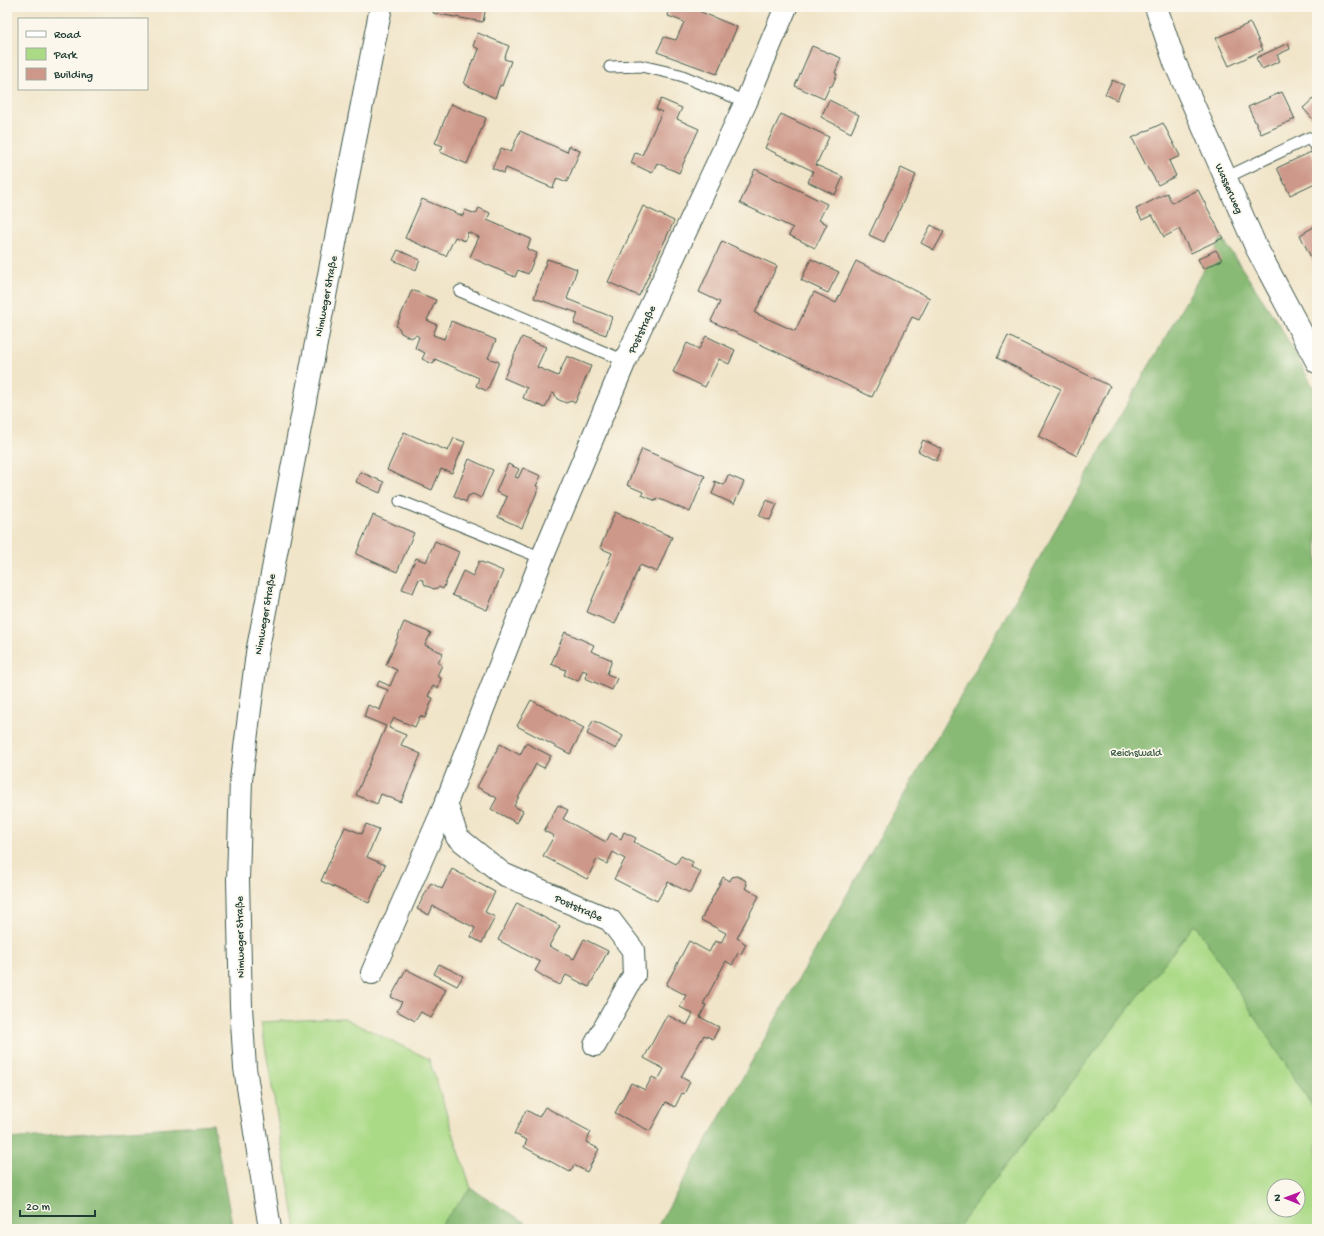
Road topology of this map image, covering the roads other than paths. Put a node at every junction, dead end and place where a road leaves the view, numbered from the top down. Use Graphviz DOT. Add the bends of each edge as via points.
graph roads {
  1 [pos="381,7"];
  2 [pos="786,7"];
  3 [pos="1156,7"];
  4 [pos="610,68"];
  5 [pos="746,102"];
  6 [pos="1317,148"];
  7 [pos="1226,178"];
  8 [pos="460,291"];
  9 [pos="625,362"];
  10 [pos="1317,362"];
  11 [pos="400,501"];
  12 [pos="542,558"];
  13 [pos="446,803"];
  14 [pos="372,974"];
  15 [pos="595,1045"];
  16 [pos="270,1229"];
  1 -- 16 [label="street, Nimweger Straße" via="257,653 241,780 238,880 241,1007 245,1068"];
  2 -- 5 [label="street, Poststraße"];
  3 -- 7 [label="street, Wasserweg" via="1175,63"];
  4 -- 5 [label="lane" via="641,66 680,75"];
  5 -- 9 [label="street, Poststraße"];
  6 -- 7 [label="lane" via="1309,138"];
  7 -- 10 [label="street, Wasserweg" via="1256,247"];
  8 -- 9 [label="lane"];
  9 -- 12 [label="street, Poststraße"];
  11 -- 12 [label="lane"];
  12 -- 13 [label="street, Poststraße"];
  13 -- 14 [label="street, Poststraße"];
  13 -- 15 [label="street, Poststraße" via="457,837 503,874 610,920 633,950 634,975"];
}
